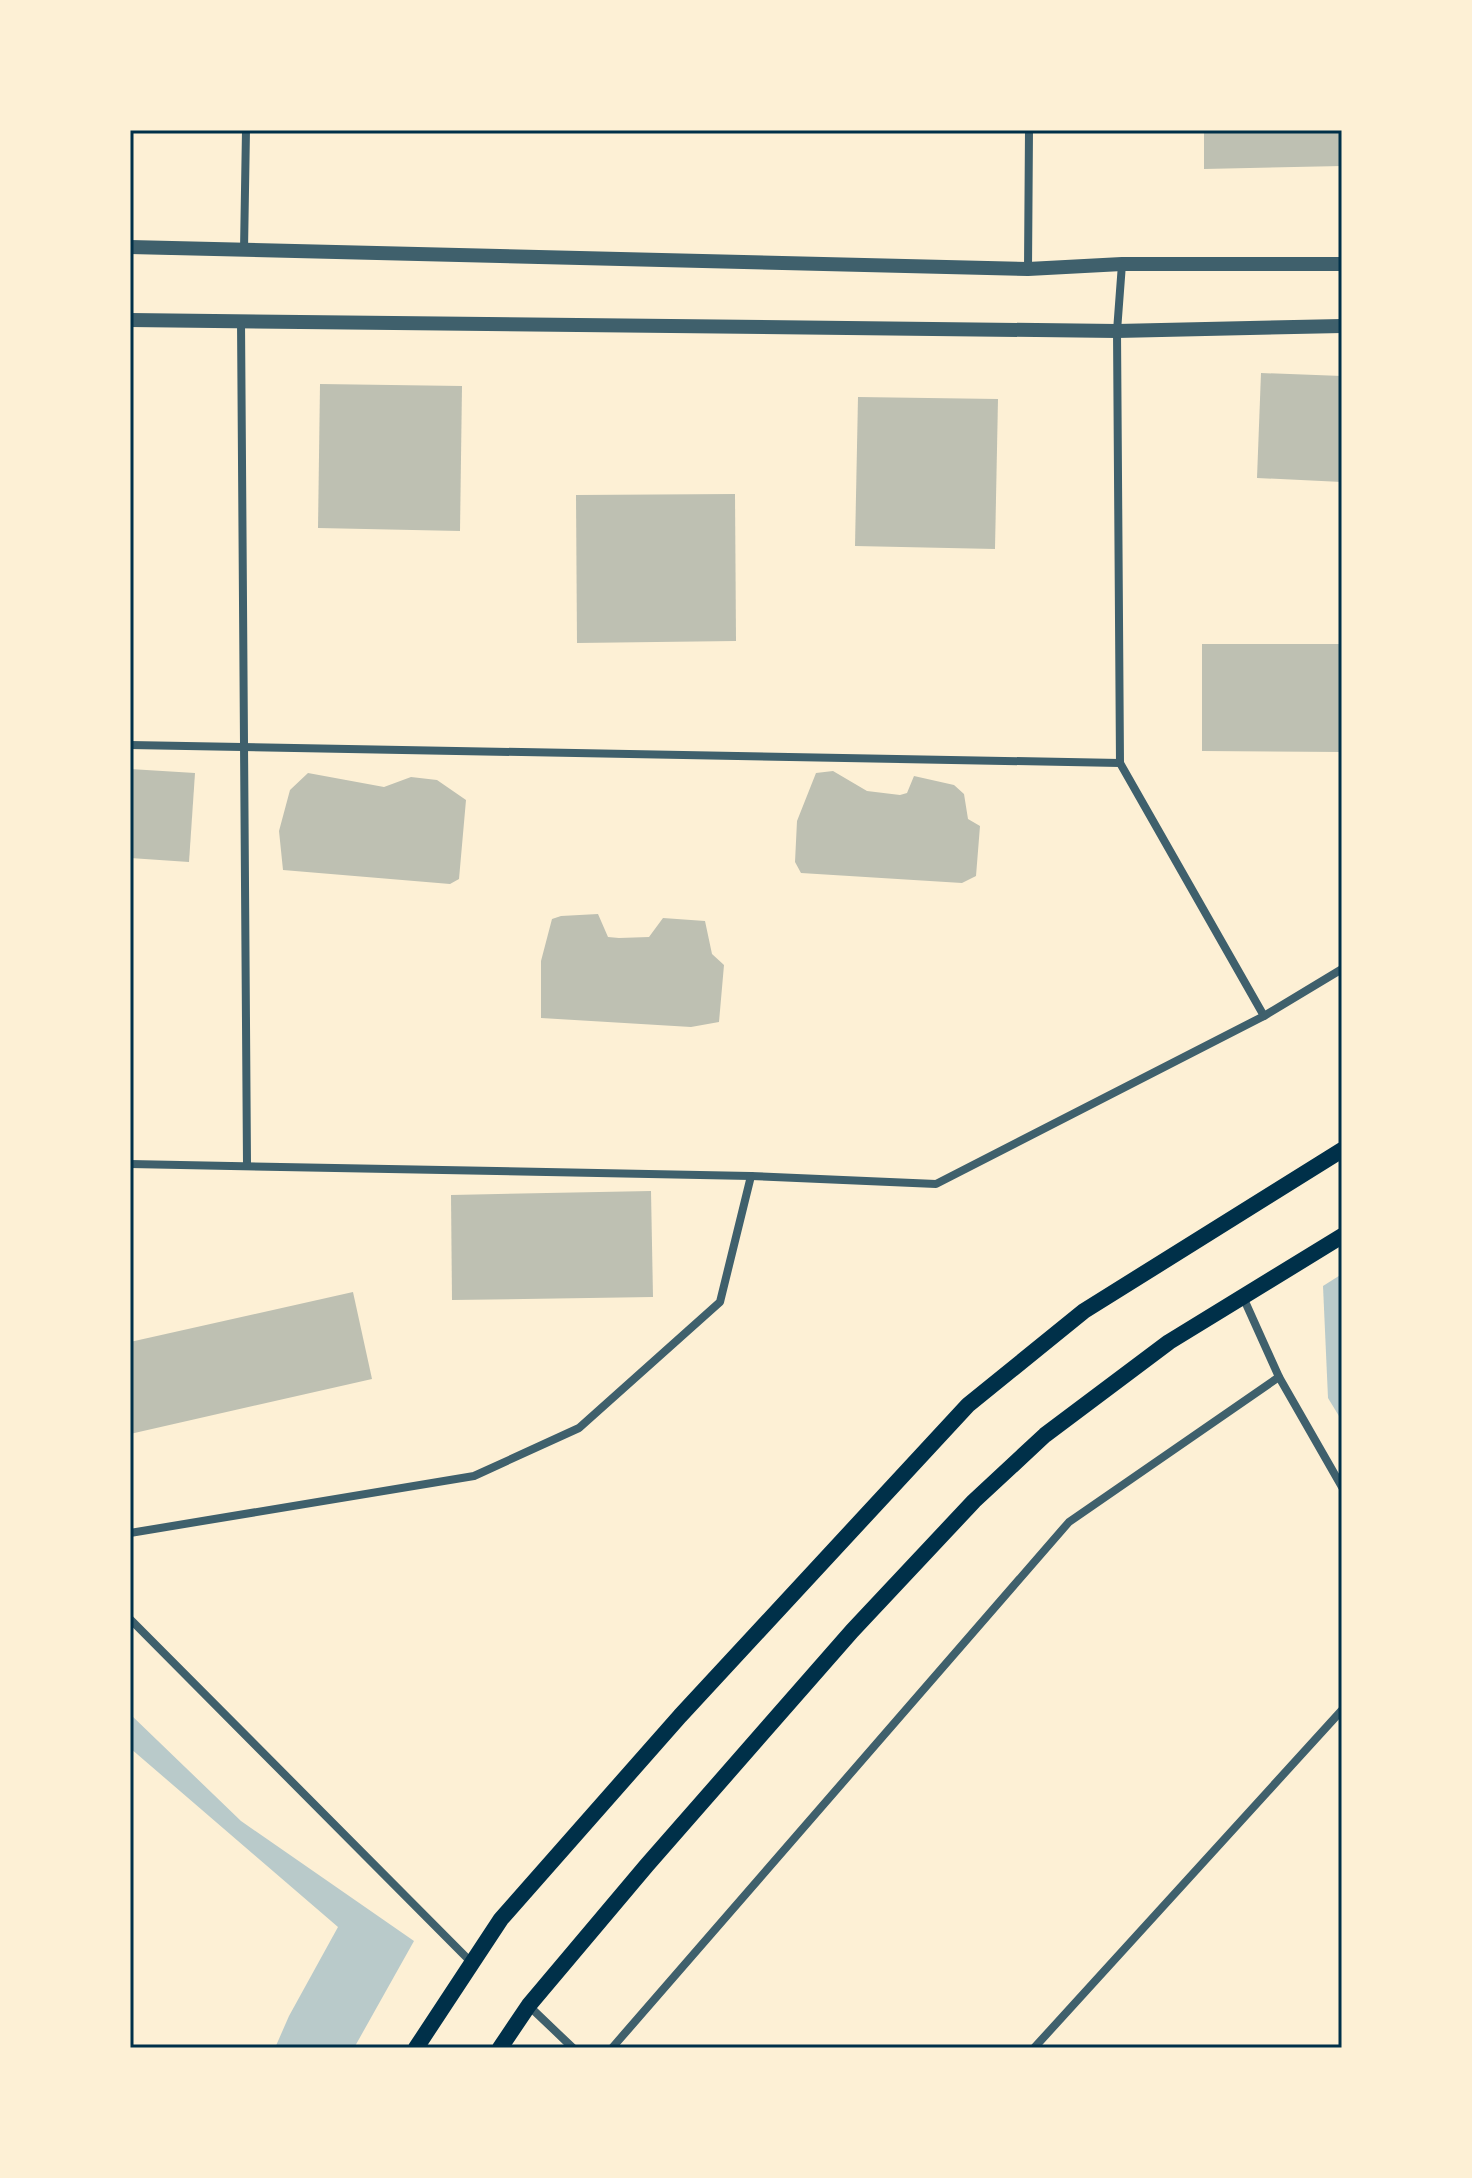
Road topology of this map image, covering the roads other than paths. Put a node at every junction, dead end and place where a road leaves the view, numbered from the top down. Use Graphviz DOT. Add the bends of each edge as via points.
graph roads {
  1 [pos="246,130"];
  2 [pos="1029,130"];
  3 [pos="130,247"];
  4 [pos="244,250"];
  5 [pos="1122,264"];
  6 [pos="1342,264"];
  7 [pos="1028,269"];
  8 [pos="130,320"];
  9 [pos="241,321"];
  10 [pos="1342,326"];
  11 [pos="1117,331"];
  12 [pos="130,745"];
  13 [pos="243,745"];
  14 [pos="1120,763"];
  15 [pos="1342,969"];
  16 [pos="1264,1016"];
  17 [pos="1342,1150"];
  18 [pos="130,1164"];
  19 [pos="247,1164"];
  20 [pos="751,1176"];
  21 [pos="1342,1236"];
  22 [pos="1243,1297"];
  23 [pos="1279,1377"];
  24 [pos="1342,1487"];
  25 [pos="130,1533"];
  26 [pos="130,1619"];
  27 [pos="1342,1710"];
  28 [pos="472,1963"];
  29 [pos="529,2005"];
  30 [pos="416,2048"];
  31 [pos="500,2048"];
  32 [pos="573,2048"];
  33 [pos="612,2048"];
  34 [pos="1034,2048"];
  1 -- 4 [label="street"];
  2 -- 7 [label="street"];
  3 -- 4 [label="street"];
  4 -- 7 [label="street"];
  5 -- 6 [label="street"];
  5 -- 7 [label="street"];
  5 -- 11 [label="street"];
  8 -- 9 [label="street"];
  9 -- 11 [label="street"];
  9 -- 13 [label="street"];
  10 -- 11 [label="street"];
  11 -- 14 [label="street"];
  12 -- 13 [label="street"];
  13 -- 14 [label="street"];
  13 -- 19 [label="street"];
  14 -- 16 [label="street"];
  15 -- 16 [label="street"];
  16 -- 20 [label="street" via="936,1184"];
  17 -- 28 [label="main road" via="1084,1311 968,1405 669,1728 501,1919"];
  18 -- 19 [label="street"];
  19 -- 20 [label="street"];
  20 -- 25 [label="street" via="720,1302 579,1428 474,1476"];
  21 -- 22 [label="main road"];
  22 -- 23 [label="street"];
  22 -- 29 [label="main road" via="1169,1342 1045,1435 974,1501 852,1631"];
  23 -- 24 [label="street"];
  23 -- 33 [label="street" via="1069,1522"];
  26 -- 28 [label="street"];
  27 -- 34 [label="street"];
  28 -- 30 [label="main road"];
  29 -- 31 [label="main road"];
  29 -- 32 [label="street"];
}
